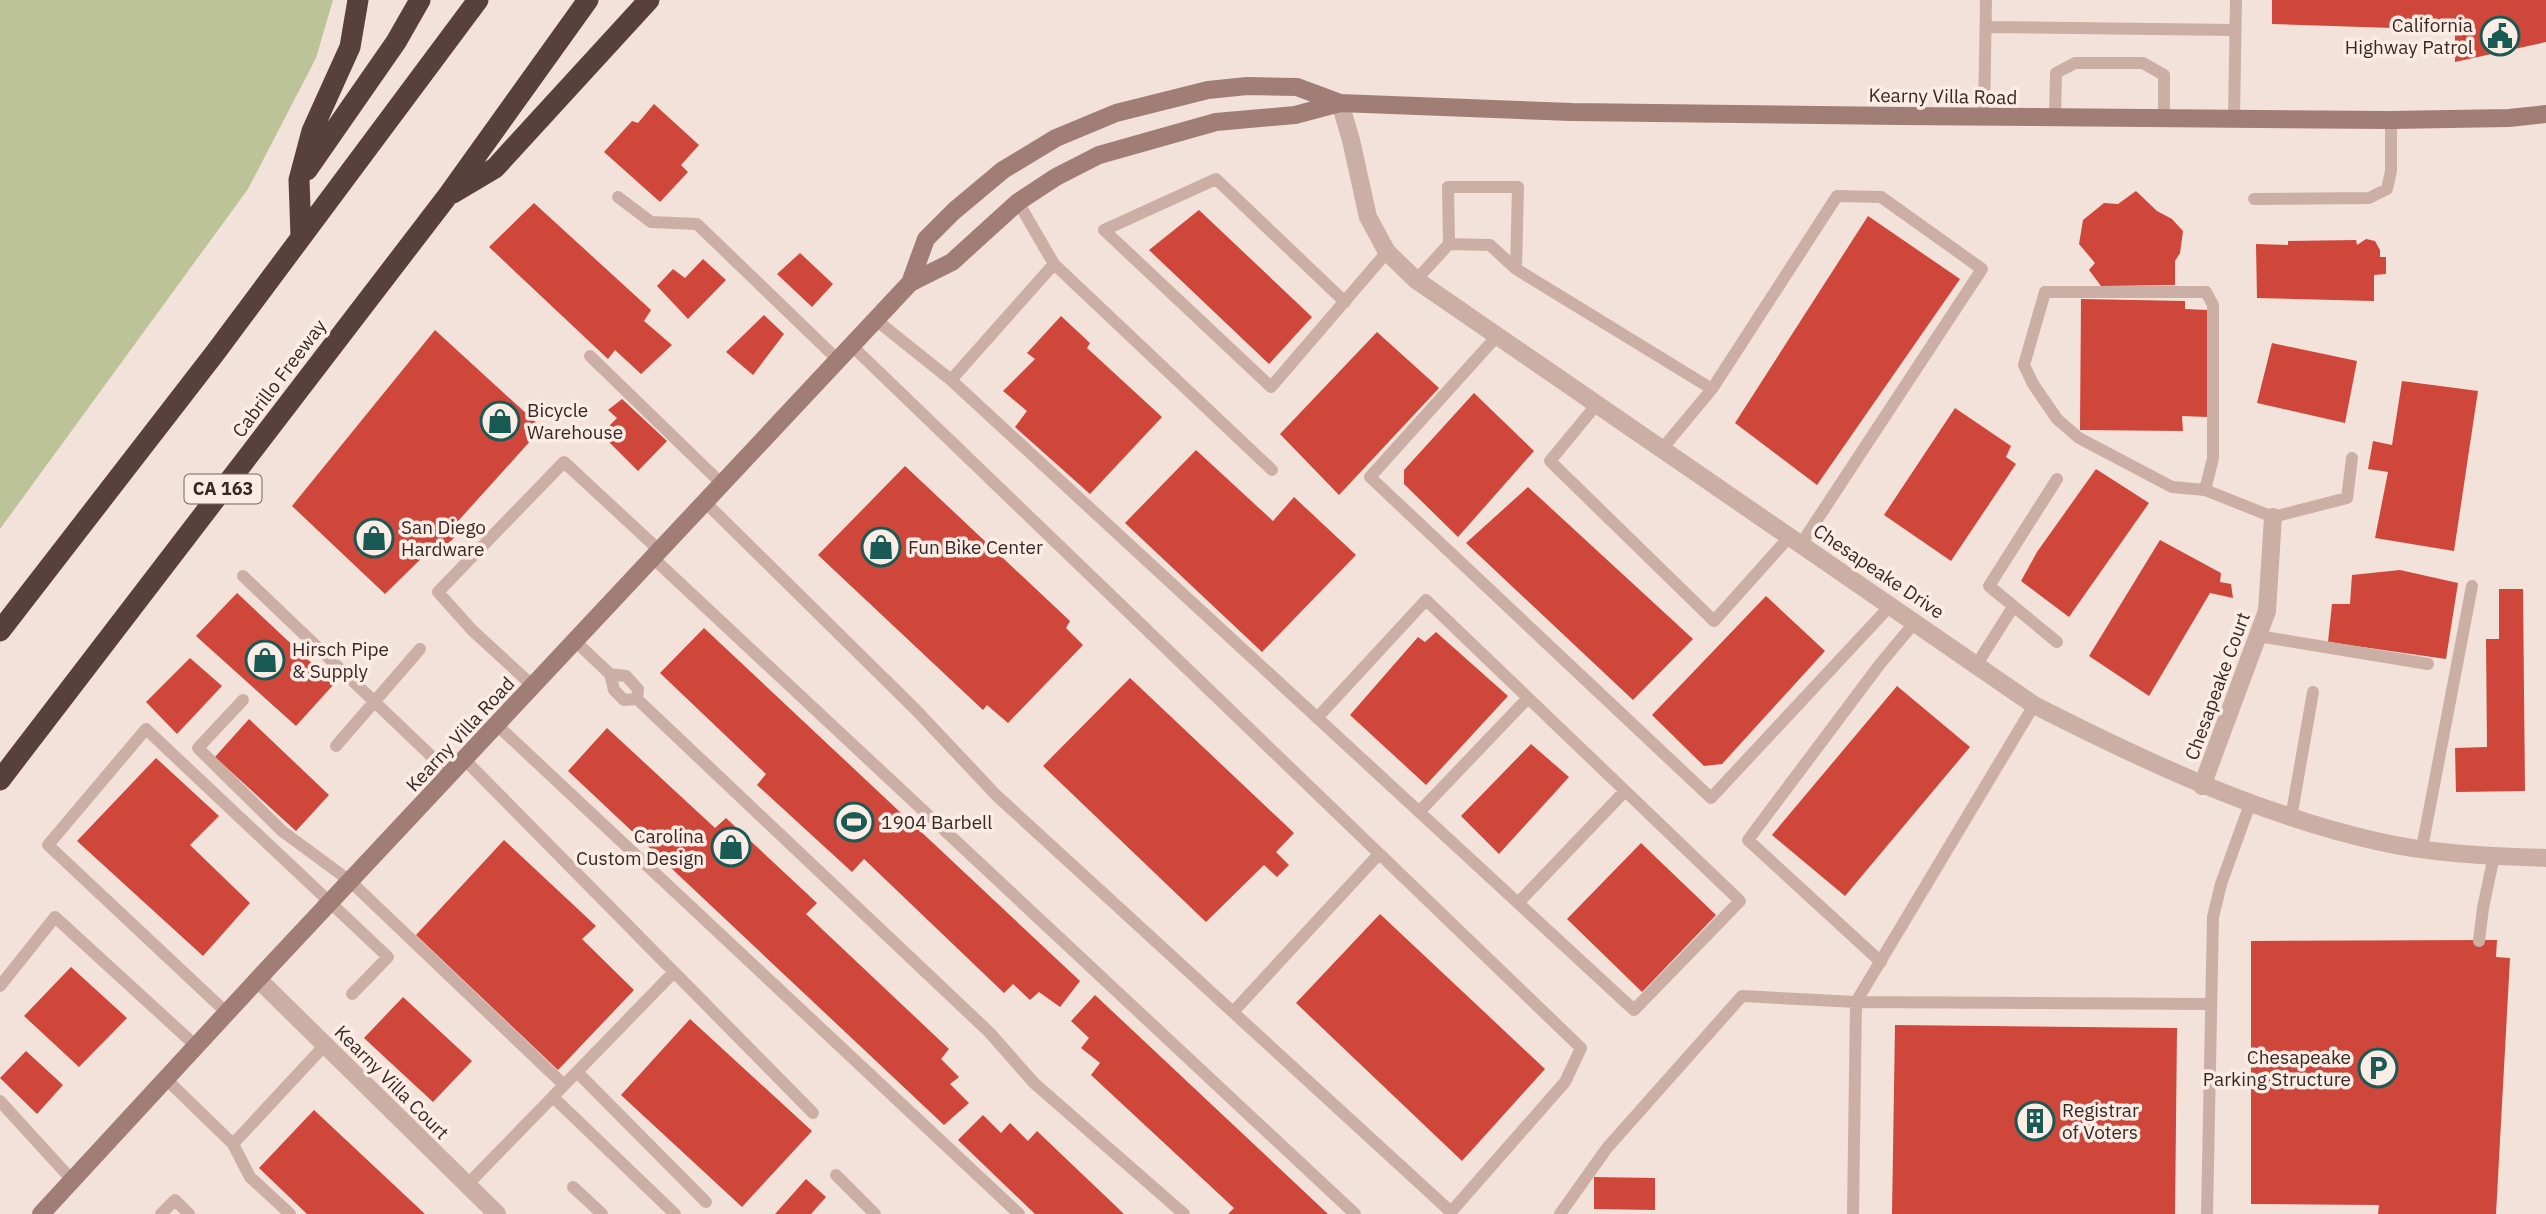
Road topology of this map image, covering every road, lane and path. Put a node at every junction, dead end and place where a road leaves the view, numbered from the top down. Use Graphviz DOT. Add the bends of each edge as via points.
graph roads {
  1 [pos="358,0"];
  2 [pos="420,0"];
  3 [pos="478,0"];
  4 [pos="588,0"];
  5 [pos="649,0"];
  6 [pos="1986,0"];
  7 [pos="2236,0"];
  8 [pos="1986,27"];
  9 [pos="2235,30"];
  10 [pos="1340,103"];
  11 [pos="2546,114"];
  12 [pos="1984,117"];
  13 [pos="2054,117"];
  14 [pos="2164,117"];
  15 [pos="2234,118"];
  16 [pos="2391,120"];
  17 [pos="299,180"];
  18 [pos="618,197"];
  19 [pos="446,198"];
  20 [pos="2255,199"];
  21 [pos="1018,202"];
  22 [pos="301,236"];
  23 [pos="1449,244"];
  24 [pos="1387,252"];
  25 [pos="1054,264"];
  26 [pos="1516,269"];
  27 [pos="1416,281"];
  28 [pos="910,284"];
  29 [pos="1345,302"];
  30 [pos="876,320"];
  31 [pos="1497,336"];
  32 [pos="852,346"];
  33 [pos="590,356"];
  34 [pos="838,360"];
  35 [pos="951,380"];
  36 [pos="1712,389"];
  37 [pos="1597,404"];
  38 [pos="1662,449"];
  39 [pos="2352,458"];
  40 [pos="1272,470"];
  41 [pos="2057,479"];
  42 [pos="722,484"];
  43 [pos="2205,491"];
  44 [pos="705,502"];
  45 [pos="2273,516"];
  46 [pos="1796,540"];
  47 [pos="656,554"];
  48 [pos="243,576"];
  49 [pos="2472,586"];
  50 [pos="1891,605"];
  51 [pos="2013,607"];
  52 [pos="1915,622"];
  53 [pos="0,631"];
  54 [pos="2258,636"];
  55 [pos="575,641"];
  56 [pos="2057,642"];
  57 [pos="420,649"];
  58 [pos="1977,664"];
  59 [pos="2428,664"];
  60 [pos="533,686"];
  61 [pos="2313,692"];
  62 [pos="1528,698"];
  63 [pos="243,700"];
  64 [pos="374,702"];
  65 [pos="2034,705"];
  66 [pos="1317,718"];
  67 [pos="497,725"];
  68 [pos="335,746"];
  69 [pos="464,759"];
  70 [pos="450,775"];
  71 [pos="0,780"];
  72 [pos="2202,786"];
  73 [pos="1625,791"];
  74 [pos="2250,804"];
  75 [pos="1419,812"];
  76 [pos="2291,818"];
  77 [pos="2422,848"];
  78 [pos="1379,854"];
  79 [pos="2494,856"];
  80 [pos="2546,858"];
  81 [pos="350,881"];
  82 [pos="331,901"];
  83 [pos="1518,903"];
  84 [pos="2479,940"];
  85 [pos="1881,962"];
  86 [pos="674,972"];
  87 [pos="258,979"];
  88 [pos="0,986"];
  89 [pos="352,994"];
  90 [pos="1856,1002"];
  91 [pos="2210,1004"];
  92 [pos="1233,1012"];
  93 [pos="227,1013"];
  94 [pos="325,1045"];
  95 [pos="196,1046"];
  96 [pos="577,1072"];
  97 [pos="166,1079"];
  98 [pos="564,1085"];
  99 [pos="553,1097"];
  100 [pos="0,1101"];
  101 [pos="813,1112"];
  102 [pos="233,1144"];
  103 [pos="836,1175"];
  104 [pos="72,1180"];
  105 [pos="467,1185"];
  106 [pos="573,1187"];
  107 [pos="706,1202"];
  108 [pos="41,1214"];
  109 [pos="161,1214"];
  110 [pos="189,1214"];
  111 [pos="290,1214"];
  112 [pos="495,1214"];
  113 [pos="602,1214"];
  114 [pos="675,1214"];
  115 [pos="876,1214"];
  116 [pos="1019,1214"];
  117 [pos="1184,1214"];
  118 [pos="1355,1214"];
  119 [pos="1560,1214"];
  120 [pos="1853,1214"];
  121 [pos="2207,1214"];
  1 -- 17 [label="highway" via="350,47 312,131"];
  2 -- 17 [label="highway" via="396,42"];
  3 -- 22 [label="highway"];
  4 -- 19 [label="highway, Cabrillo Freeway / CA 163"];
  5 -- 19 [label="highway" via="495,168"];
  6 -- 8 [label="lane"];
  7 -- 9 [label="lane"];
  8 -- 9 [label="lane"];
  8 -- 12 [label="lane"];
  9 -- 15 [label="lane"];
  10 -- 12 [label="main road, Kearny Villa Road" via="1572,112"];
  10 -- 21 [label="main road, Kearny Villa Road" via="1295,115 1216,122 1099,155"];
  10 -- 24 [label="street, Chesapeake Drive" via="1368,217"];
  10 -- 28 [label="main road, Kearny Villa Road" via="1297,87 1208,90 1116,113 1056,138 1003,170 954,211 926,239"];
  11 -- 16 [label="main road, Kearny Villa Road"];
  12 -- 13 [label="main road, Kearny Villa Road"];
  13 -- 14 [label="main road, Kearny Villa Road"];
  13 -- 14 [label="lane" via="2056,73 2075,64 2143,63 2164,75"];
  14 -- 15 [label="main road, Kearny Villa Road"];
  15 -- 16 [label="main road, Kearny Villa Road"];
  16 -- 20 [label="lane" via="2387,189 2369,198"];
  17 -- 22 [label="highway"];
  18 -- 34 [label="lane" via="651,222 697,223"];
  19 -- 71 [label="highway, Cabrillo Freeway / CA 163"];
  21 -- 25 [label="lane"];
  21 -- 28 [label="main road, Kearny Villa Road" via="952,262"];
  22 -- 53 [label="highway"];
  23 -- 26 [label="lane" via="1490,245"];
  23 -- 26 [label="lane" via="1448,187 1518,187"];
  23 -- 27 [label="lane"];
  24 -- 27 [label="street, Chesapeake Drive"];
  24 -- 29 [label="lane"];
  25 -- 35 [label="lane"];
  25 -- 40 [label="lane"];
  26 -- 36 [label="lane"];
  27 -- 31 [label="street, Chesapeake Drive"];
  28 -- 30 [label="main road, Kearny Villa Road"];
  29 -- 29 [label="lane" via="1271,387 1104,230 1216,179"];
  30 -- 32 [label="main road, Kearny Villa Road"];
  30 -- 35 [label="lane"];
  31 -- 37 [label="street, Chesapeake Drive"];
  31 -- 50 [label="lane" via="1370,477 1711,798"];
  32 -- 34 [label="main road, Kearny Villa Road"];
  32 -- 78 [label="lane"];
  33 -- 42 [label="lane"];
  34 -- 42 [label="main road, Kearny Villa Road"];
  35 -- 66 [label="lane"];
  36 -- 38 [label="lane"];
  36 -- 46 [label="lane" via="1837,196 1881,197 1982,269"];
  37 -- 38 [label="street, Chesapeake Drive"];
  37 -- 46 [label="lane" via="1550,461 1714,621"];
  38 -- 46 [label="street, Chesapeake Drive"];
  39 -- 45 [label="lane" via="2347,498"];
  41 -- 51 [label="lane" via="1989,586"];
  42 -- 44 [label="main road, Kearny Villa Road"];
  43 -- 43 [label="lane" via="2213,458 2213,305 2206,292 2045,292 2024,365 2057,419 2079,438 2172,487"];
  43 -- 45 [label="lane"];
  44 -- 47 [label="main road, Kearny Villa Road"];
  44 -- 92 [label="lane" via="996,795"];
  45 -- 54 [label="street, Chesapeake Court" via="2267,611"];
  46 -- 50 [label="street, Chesapeake Drive"];
  47 -- 55 [label="main road, Kearny Villa Road"];
  47 -- 60 [label="lane" via="564,462 438,592"];
  47 -- 118 [label="lane"];
  48 -- 64 [label="lane"];
  49 -- 77 [label="lane"];
  50 -- 52 [label="street, Chesapeake Drive"];
  51 -- 56 [label="lane"];
  51 -- 58 [label="lane"];
  52 -- 58 [label="street, Chesapeake Drive"];
  52 -- 85 [label="lane" via="1748,840"];
  54 -- 59 [label="lane"];
  54 -- 72 [label="street, Chesapeake Court"];
  55 -- 60 [label="main road, Kearny Villa Road"];
  55 -- 117 [label="lane" via="610,674 614,690 624,700 637,699 990,1033 1034,1083"];
  57 -- 64 [label="lane"];
  58 -- 65 [label="street, Chesapeake Drive"];
  60 -- 67 [label="main road, Kearny Villa Road"];
  61 -- 76 [label="lane"];
  62 -- 66 [label="lane" via="1426,600"];
  62 -- 73 [label="lane"];
  62 -- 75 [label="lane"];
  63 -- 81 [label="lane" via="198,748 282,831"];
  64 -- 68 [label="lane"];
  64 -- 70 [label="lane"];
  65 -- 72 [label="street, Chesapeake Drive"];
  65 -- 85 [label="lane"];
  66 -- 75 [label="lane"];
  67 -- 69 [label="main road, Kearny Villa Road"];
  67 -- 116 [label="lane"];
  69 -- 70 [label="main road, Kearny Villa Road"];
  69 -- 86 [label="lane"];
  70 -- 81 [label="main road, Kearny Villa Road"];
  72 -- 74 [label="street, Chesapeake Drive"];
  73 -- 83 [label="lane"];
  73 -- 83 [label="lane" via="1740,901 1634,1010"];
  74 -- 76 [label="street, Chesapeake Drive"];
  74 -- 91 [label="lane" via="2213,917"];
  75 -- 83 [label="lane"];
  76 -- 77 [label="street, Chesapeake Drive" via="2377,842"];
  77 -- 79 [label="street, Chesapeake Drive"];
  78 -- 92 [label="lane"];
  78 -- 92 [label="lane" via="1581,1048 1565,1082 1451,1212"];
  79 -- 80 [label="street, Chesapeake Drive"];
  79 -- 84 [label="lane"];
  81 -- 82 [label="main road, Kearny Villa Road"];
  81 -- 98 [label="lane"];
  82 -- 87 [label="main road, Kearny Villa Road"];
  82 -- 89 [label="lane" via="388,957"];
  82 -- 93 [label="lane" via="146,729 48,845"];
  85 -- 90 [label="lane"];
  86 -- 96 [label="lane"];
  86 -- 101 [label="lane"];
  87 -- 93 [label="main road, Kearny Villa Road"];
  87 -- 94 [label="street, Kearny Villa Court"];
  88 -- 95 [label="lane" via="55,918"];
  90 -- 91 [label="lane"];
  90 -- 119 [label="lane" via="1742,996 1607,1148"];
  90 -- 120 [label="lane"];
  91 -- 121 [label="lane"];
  93 -- 95 [label="main road, Kearny Villa Road"];
  94 -- 102 [label="lane"];
  94 -- 105 [label="street, Kearny Villa Court"];
  95 -- 97 [label="main road, Kearny Villa Road"];
  96 -- 98 [label="lane"];
  96 -- 107 [label="lane"];
  97 -- 102 [label="lane"];
  97 -- 104 [label="main road, Kearny Villa Road"];
  98 -- 99 [label="lane"];
  99 -- 105 [label="lane"];
  99 -- 114 [label="lane"];
  100 -- 104 [label="lane"];
  102 -- 111 [label="lane" via="250,1177"];
  103 -- 115 [label="lane"];
  104 -- 108 [label="main road, Kearny Villa Road"];
  105 -- 112 [label="street, Kearny Villa Court"];
  106 -- 113 [label="lane"];
  109 -- 110 [label="lane" via="175,1200"];
}
